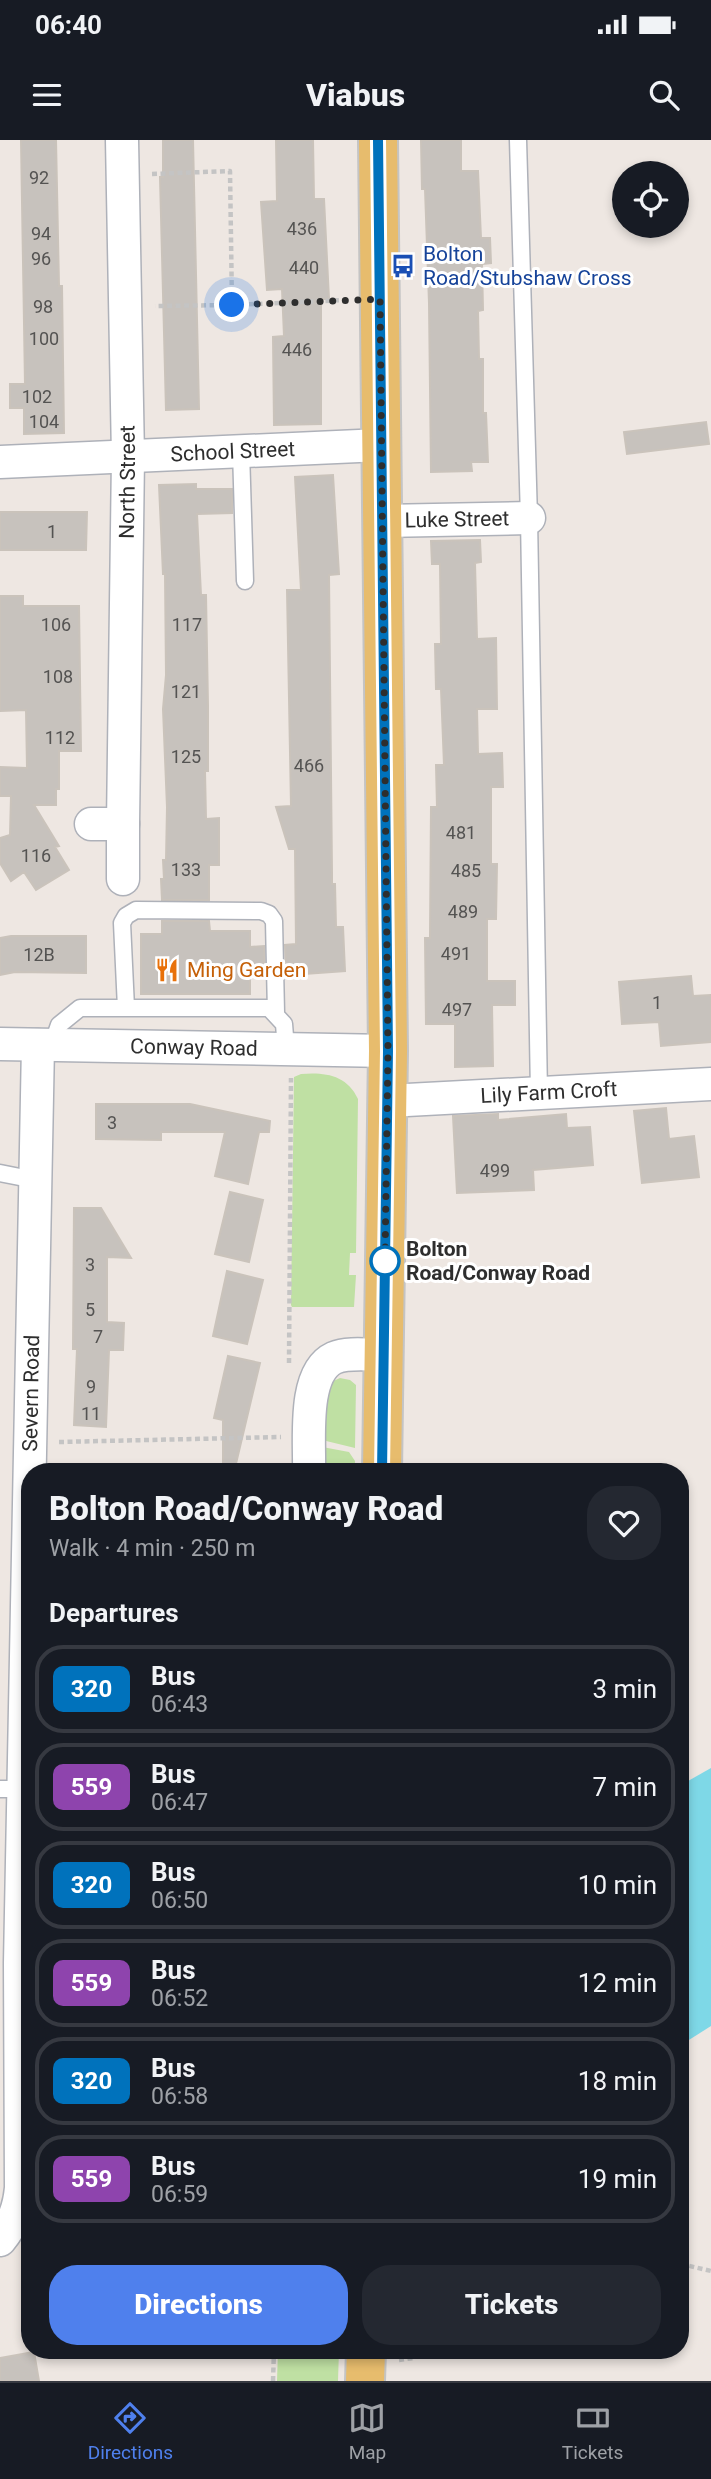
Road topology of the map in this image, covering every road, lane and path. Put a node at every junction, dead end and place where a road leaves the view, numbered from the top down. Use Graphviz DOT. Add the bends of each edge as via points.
graph roads {
  1 [pos="122,140"];
  2 [pos="378,140"];
  3 [pos="518,140"];
  4 [pos="123,174"];
  5 [pos="380,299"];
  6 [pos="232,305"];
  7 [pos="125,306"];
  8 [pos="382,445"];
  9 [pos="241,452"];
  10 [pos="128,457"];
  11 [pos="0,462"];
  12 [pos="528,518"];
  13 [pos="383,521"];
  14 [pos="245,581"];
  15 [pos="91,824"];
  16 [pos="124,824"];
  17 [pos="123,878"];
  18 [pos="126,1008"];
  19 [pos="275,1013"];
  20 [pos="0,1044"];
  21 [pos="45,1045"];
  22 [pos="289,1049"];
  23 [pos="388,1051"];
  24 [pos="711,1084"];
  25 [pos="539,1094"];
  26 [pos="387,1101"];
  27 [pos="0,1173"];
  28 [pos="35,1180"];
  29 [pos="383,1355"];
  30 [pos="289,1369"];
  31 [pos="310,1436"];
  32 [pos="30,1443"];
  33 [pos="29,1463"];
  34 [pos="309,1463"];
  35 [pos="382,1463"];
  36 [pos="21,1616"];
  37 [pos="12,1789"];
  38 [pos="10,1964"];
  39 [pos="0,2240"];
  40 [pos="689,2266"];
  41 [pos="711,2272"];
  42 [pos="274,2359"];
  43 [pos="366,2359"];
  44 [pos="273,2381"];
  45 [pos="365,2381"];
  1 -- 4 [label="street, North Street"];
  2 -- 5 [label="main road"];
  3 -- 12 [label="lane"];
  4 -- 6 [label="path" via="230,171"];
  4 -- 7 [label="street, North Street"];
  5 -- 6 [label="path"];
  5 -- 8 [label="main road"];
  6 -- 7 [label="path"];
  7 -- 10 [label="street, North Street"];
  8 -- 9 [label="street, School Street"];
  8 -- 13 [label="main road"];
  9 -- 10 [label="street, School Street"];
  9 -- 14 [label="lane"];
  10 -- 11 [label="street, School Street"];
  10 -- 16 [label="street, North Street"];
  12 -- 13 [label="street, Luke Street"];
  12 -- 25 [label="lane"];
  13 -- 23 [label="main road"];
  15 -- 16 [label="street"];
  16 -- 17 [label="street, North Street"];
  18 -- 19 [label="lane" via="269,1008"];
  18 -- 19 [label="lane" via="122,923 126,916 136,910 261,911 274,921"];
  18 -- 21 [label="lane" via="80,1008 59,1024"];
  19 -- 22 [label="lane" via="284,1024"];
  20 -- 21 [label="street, Conway Road"];
  21 -- 22 [label="street, Conway Road"];
  21 -- 28 [label="street, Severn Road"];
  22 -- 23 [label="street, Conway Road"];
  22 -- 30 [label="path"];
  23 -- 26 [label="main road"];
  24 -- 25 [label="street, Lily Farm Croft"];
  25 -- 26 [label="street, Lily Farm Croft"];
  26 -- 29 [label="main road"];
  27 -- 28 [label="lane"];
  28 -- 32 [label="street, Severn Road"];
  29 -- 31 [label="street" via="348,1355 321,1366 313,1381"];
  29 -- 35 [label="main road"];
  31 -- 32 [label="path"];
  31 -- 34 [label="street"];
  32 -- 33 [label="street, Severn Road"];
  36 -- 37 [label="street, Severn Road"];
  37 -- 38 [label="street, Severn Road"];
  38 -- 39 [label="street, Severn Road" via="20,2188 12,2224"];
  40 -- 41 [label="path"];
  42 -- 44 [label="path"];
  43 -- 45 [label="main road"];
}
